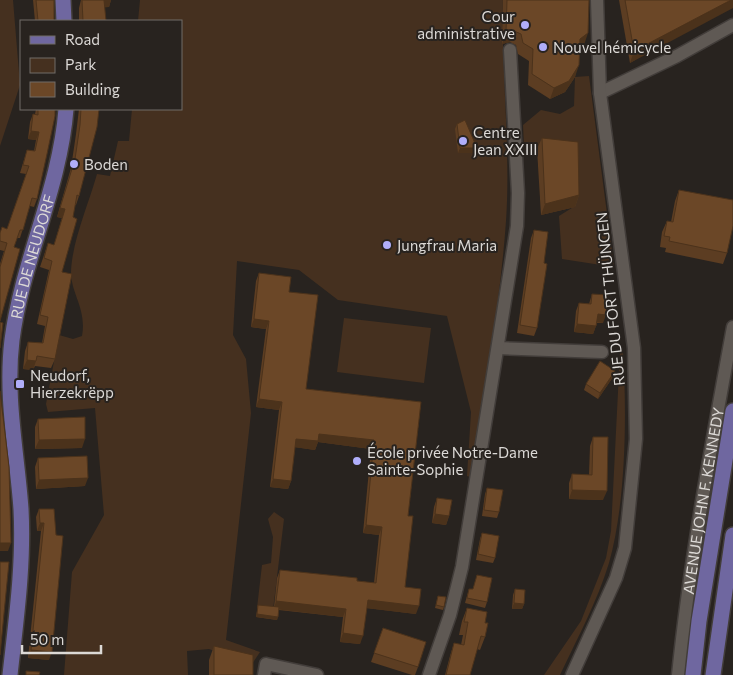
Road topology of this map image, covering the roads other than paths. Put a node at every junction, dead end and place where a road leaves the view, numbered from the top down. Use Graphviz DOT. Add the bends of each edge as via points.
graph roads {
  1 [pos="63,0"];
  2 [pos="597,0"];
  3 [pos="64,20"];
  4 [pos="733,25"];
  5 [pos="510,50"];
  6 [pos="600,93"];
  7 [pos="66,110"];
  8 [pos="733,327"];
  9 [pos="498,348"];
  10 [pos="602,352"];
  11 [pos="733,411"];
  12 [pos="733,535"];
  13 [pos="265,669"];
  14 [pos="10,675"];
  15 [pos="317,675"];
  16 [pos="429,675"];
  17 [pos="572,675"];
  18 [pos="678,675"];
  19 [pos="693,675"];
  20 [pos="713,675"];
  1 -- 3 [label="main road"];
  2 -- 6 [label="street, RUE DU FORT THÜNGEN"];
  4 -- 6 [label="street"];
  5 -- 9 [label="street" via="518,206"];
  6 -- 17 [label="street, RUE DU FORT THÜNGEN" via="631,314 636,439 625,548 616,578"];
  7 -- 14 [label="main road, RUE DE NEUDORF" via="60,153 12,340 10,407 22,546"];
  8 -- 18 [label="street, AVENUE JOHN F. KENNEDY" via="707,472"];
  9 -- 10 [label="street"];
  9 -- 16 [label="street" via="462,567 450,615"];
  11 -- 19 [label="main road, AVENUE JOHN F. KENNEDY"];
  12 -- 20 [label="main road"];
  13 -- 15 [label="street"];
}
